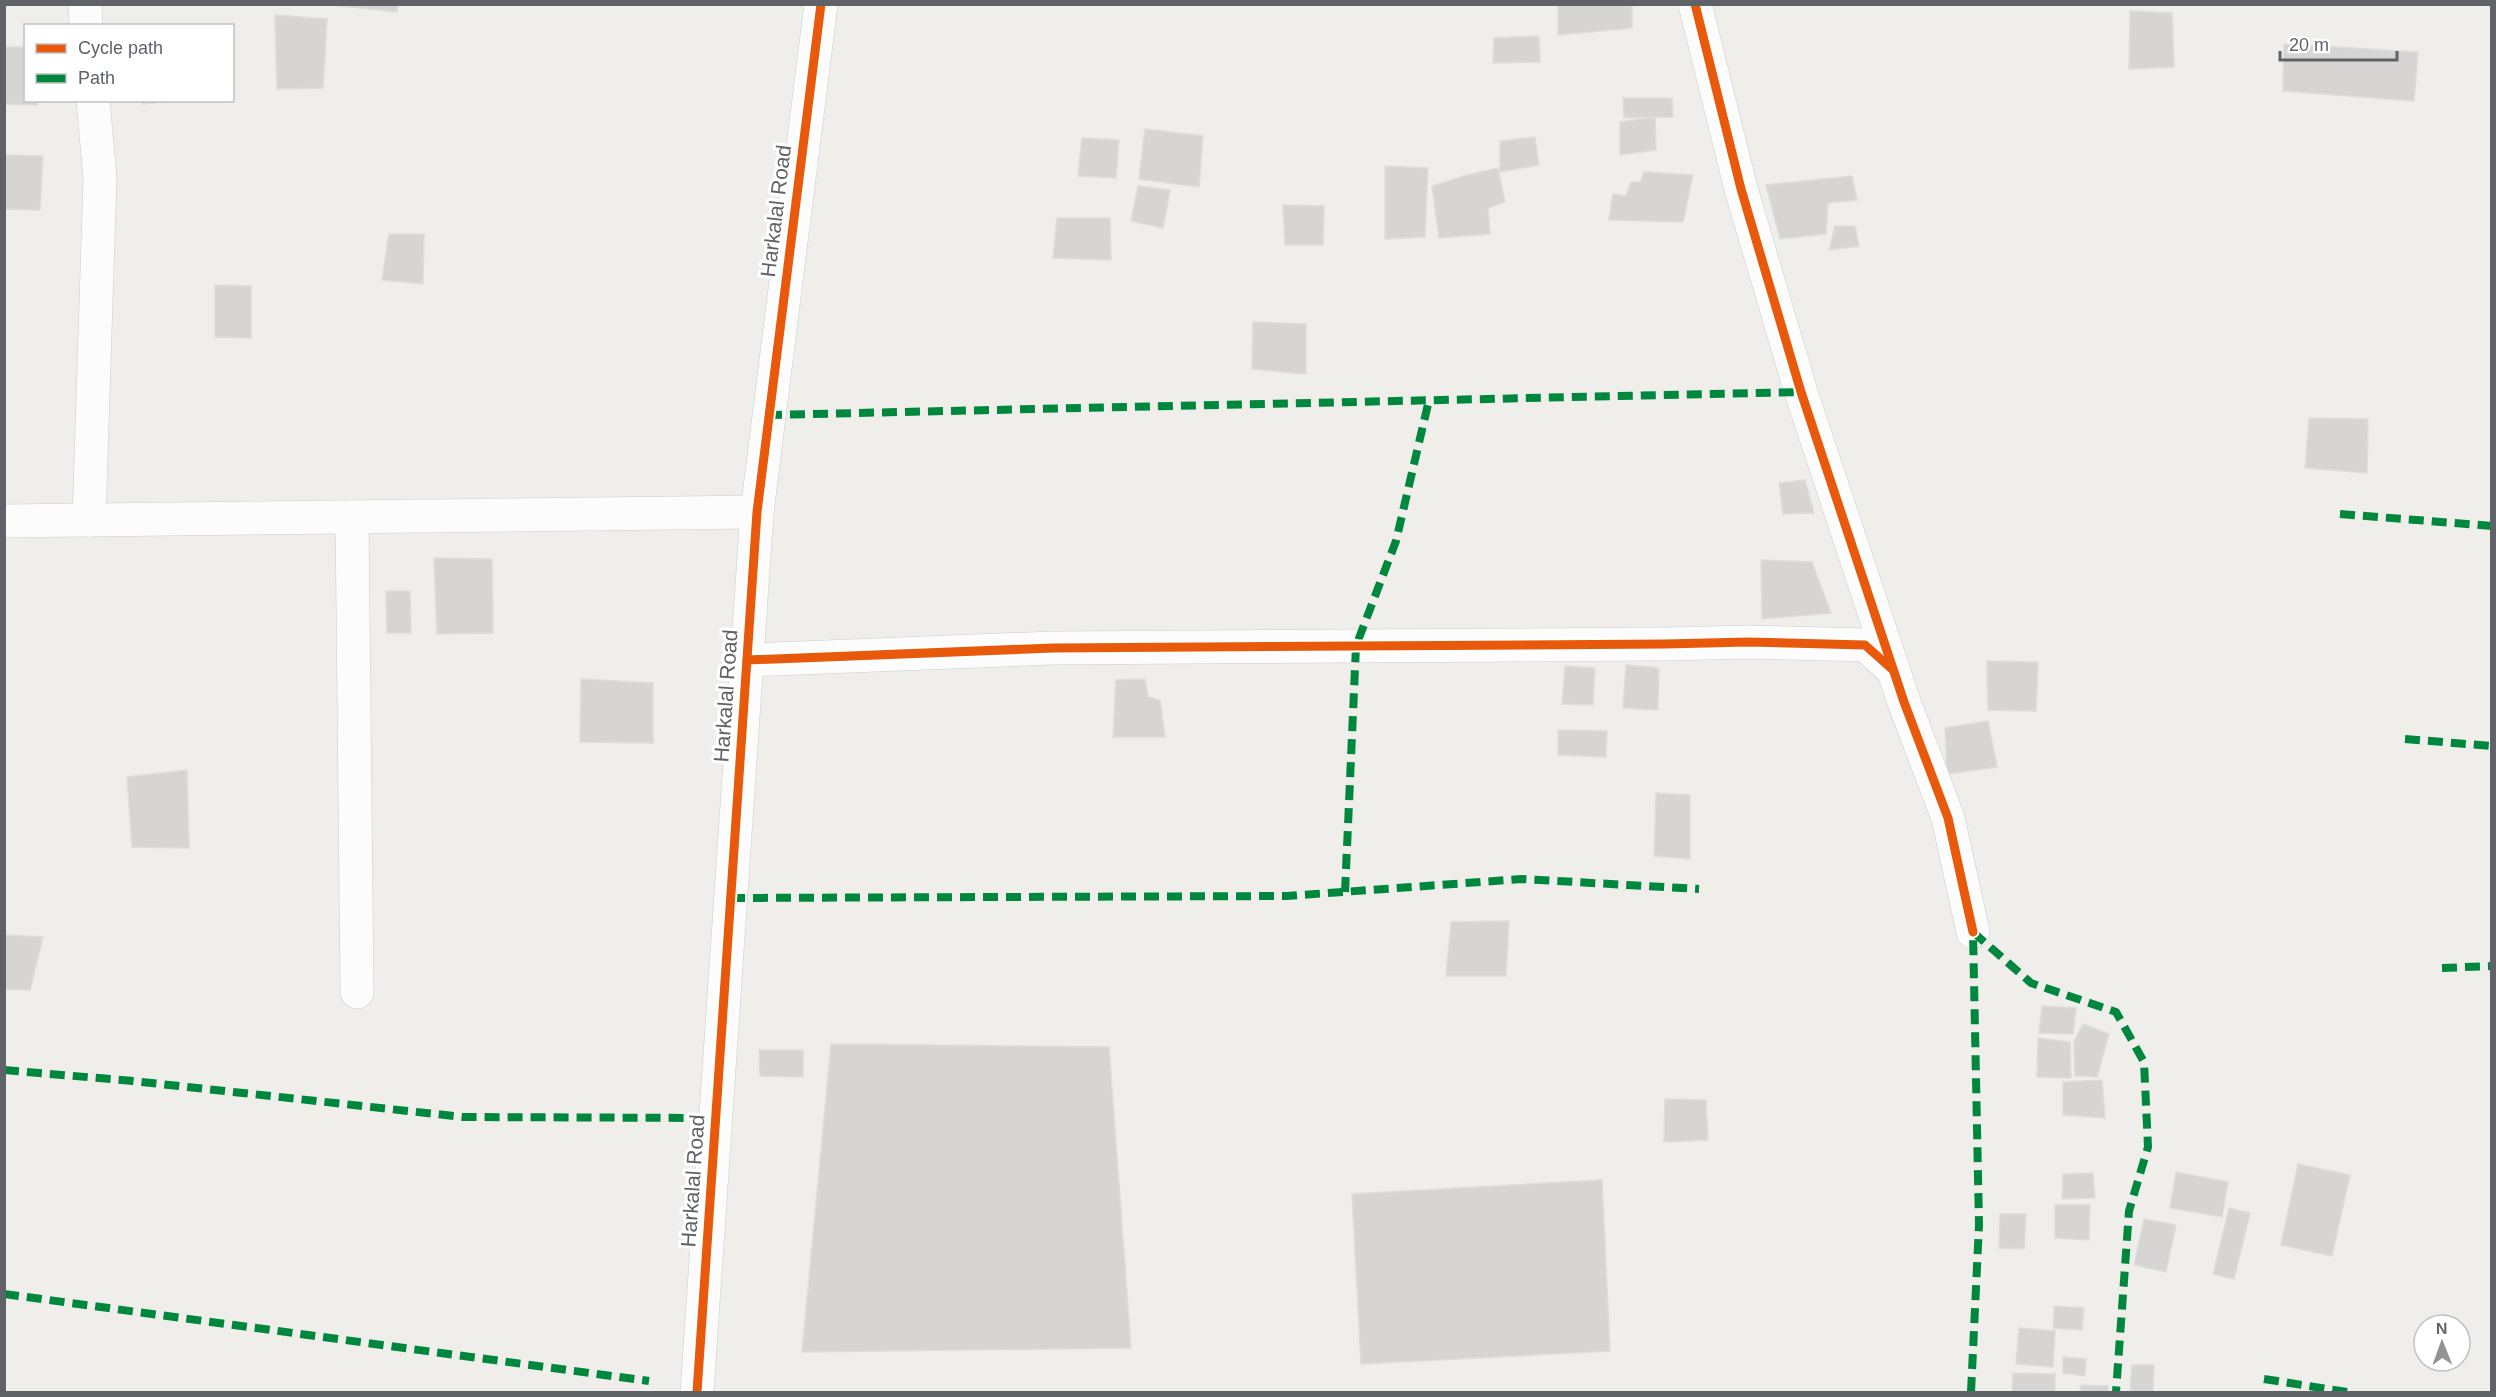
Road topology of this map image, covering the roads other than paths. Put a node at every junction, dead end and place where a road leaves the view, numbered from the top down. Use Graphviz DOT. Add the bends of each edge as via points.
graph roads {
  1 [pos="85,4"];
  2 [pos="821,4"];
  3 [pos="1695,4"];
  4 [pos="86,24"];
  5 [pos="93,102"];
  6 [pos="757,512"];
  7 [pos="352,517"];
  8 [pos="89,520"];
  9 [pos="4,521"];
  10 [pos="747,660"];
  11 [pos="1893,670"];
  12 [pos="1973,932"];
  13 [pos="357,992"];
  14 [pos="697,1392"];
  1 -- 4 [label="street"];
  2 -- 6 [label="street, Harkalal Road"];
  3 -- 11 [label="street" via="1741,189 1797,382"];
  5 -- 8 [label="street" via="100,178"];
  6 -- 7 [label="street"];
  6 -- 10 [label="street, Harkalal Road"];
  7 -- 8 [label="street"];
  7 -- 13 [label="street"];
  8 -- 9 [label="street"];
  10 -- 11 [label="street" via="1053,648 1748,642 1865,645"];
  10 -- 14 [label="street, Harkalal Road"];
  11 -- 12 [label="street" via="1948,818"];
}
